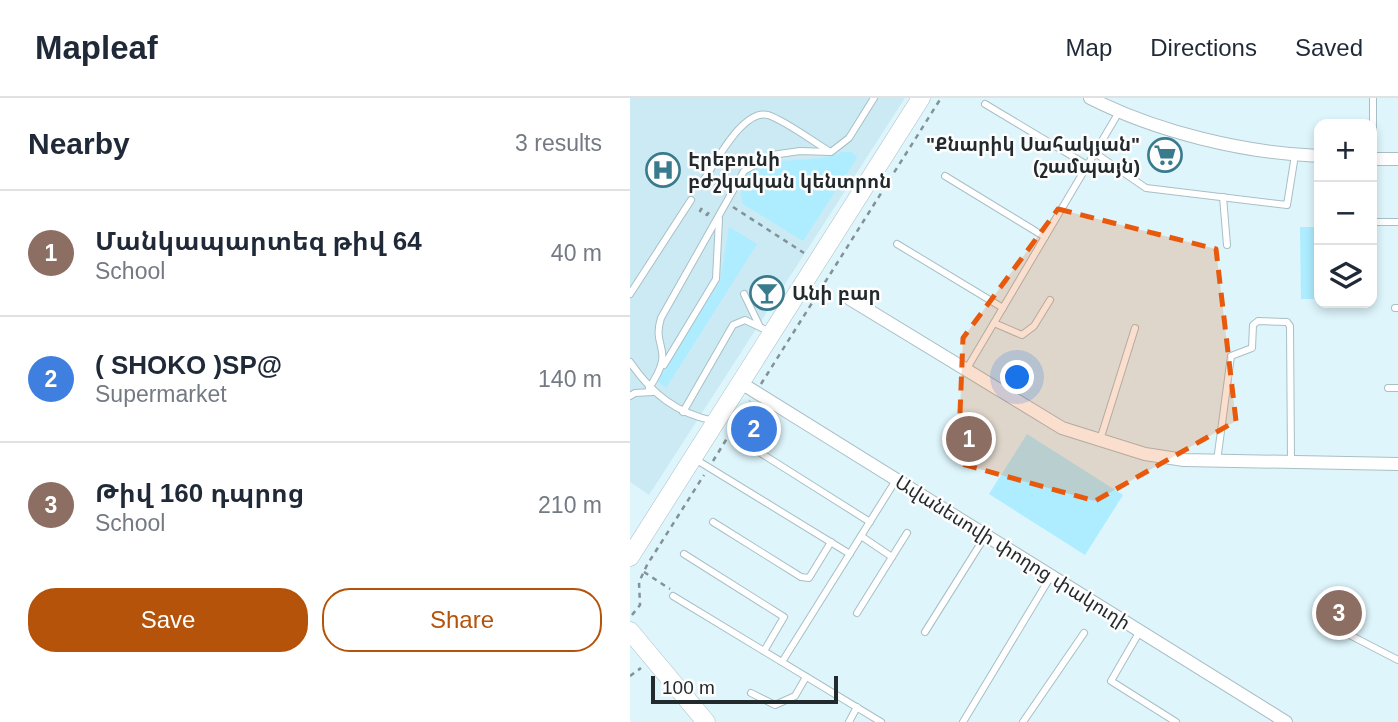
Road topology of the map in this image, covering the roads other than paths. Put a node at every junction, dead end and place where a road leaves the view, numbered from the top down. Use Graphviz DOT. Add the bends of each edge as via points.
graph roads {
  1 [pos="874,98"];
  2 [pos="921,98"];
  3 [pos="1090,98"];
  4 [pos="1373,98"];
  5 [pos="985,104"];
  6 [pos="1119,113"];
  7 [pos="1373,119"];
  8 [pos="831,152"];
  9 [pos="1095,153"];
  10 [pos="1295,155"];
  11 [pos="1314,156"];
  12 [pos="1377,159"];
  13 [pos="1398,159"];
  14 [pos="1087,165"];
  15 [pos="945,176"];
  16 [pos="703,181"];
  17 [pos="1223,197"];
  18 [pos="691,200"];
  19 [pos="719,217"];
  20 [pos="1377,222"];
  21 [pos="1398,222"];
  22 [pos="1045,237"];
  23 [pos="897,244"];
  24 [pos="1227,245"];
  25 [pos="634,286"];
  26 [pos="744,294"];
  27 [pos="630,295"];
  28 [pos="850,299"];
  29 [pos="1050,300"];
  30 [pos="1003,308"];
  31 [pos="994,323"];
  32 [pos="1135,328"];
  33 [pos="765,329"];
  34 [pos="630,362"];
  35 [pos="630,370"];
  36 [pos="661,370"];
  37 [pos="965,372"];
  38 [pos="638,373"];
  39 [pos="748,387"];
  40 [pos="1388,388"];
  41 [pos="1398,388"];
  42 [pos="651,390"];
  43 [pos="630,396"];
  44 [pos="682,412"];
  45 [pos="716,422"];
  46 [pos="1100,440"];
  47 [pos="759,452"];
  48 [pos="1217,460"];
  49 [pos="1291,462"];
  50 [pos="701,463"];
  51 [pos="1398,464"];
  52 [pos="897,480"];
  53 [pos="713,522"];
  54 [pos="870,522"];
  55 [pos="907,533"];
  56 [pos="986,535"];
  57 [pos="861,536"];
  58 [pos="831,542"];
  59 [pos="684,554"];
  60 [pos="850,554"];
  61 [pos="892,556"];
  62 [pos="630,558"];
  63 [pos="1051,576"];
  64 [pos="673,596"];
  65 [pos="856,612"];
  66 [pos="1340,630"];
  67 [pos="630,631"];
  68 [pos="1140,631"];
  69 [pos="925,632"];
  70 [pos="1084,633"];
  71 [pos="764,651"];
  72 [pos="1398,660"];
  73 [pos="782,662"];
  74 [pos="806,677"];
  75 [pos="751,693"];
  76 [pos="857,707"];
  77 [pos="1283,721"];
  78 [pos="706,722"];
  79 [pos="849,722"];
  80 [pos="881,722"];
  81 [pos="963,722"];
  82 [pos="1023,722"];
  83 [pos="1177,722"];
  1 -- 8 [label="lane" via="849,138"];
  2 -- 33 [label="street" via="817,262"];
  3 -- 6 [label="street"];
  4 -- 7 [label="lane"];
  5 -- 14 [label="lane"];
  6 -- 9 [label="lane"];
  6 -- 10 [label="street" via="1273,154"];
  8 -- 16 [label="lane" via="767,115 754,115 740,127"];
  8 -- 19 [label="lane" via="800,151 755,162 739,177"];
  9 -- 14 [label="lane"];
  9 -- 17 [label="lane" via="1146,188"];
  10 -- 11 [label="street"];
  10 -- 17 [label="lane" via="1287,205"];
  12 -- 13 [label="street"];
  14 -- 22 [label="lane"];
  15 -- 22 [label="lane"];
  17 -- 24 [label="lane"];
  18 -- 25 [label="lane"];
  19 -- 36 [label="lane" via="716,279"];
  19 -- 36 [label="lane" via="661,318"];
  20 -- 21 [label="lane"];
  22 -- 30 [label="lane"];
  23 -- 30 [label="lane"];
  25 -- 27 [label="lane"];
  26 -- 33 [label="lane"];
  28 -- 37 [label="street"];
  29 -- 31 [label="lane" via="1034,326 1022,335"];
  30 -- 31 [label="lane"];
  31 -- 37 [label="lane"];
  32 -- 46 [label="lane"];
  33 -- 39 [label="street"];
  33 -- 44 [label="lane" via="745,320 733,325"];
  34 -- 38 [label="lane"];
  35 -- 38 [label="lane"];
  36 -- 42 [label="lane"];
  37 -- 46 [label="street" via="1062,428"];
  38 -- 42 [label="lane"];
  39 -- 45 [label="street"];
  39 -- 52 [label="street, Ավանեսովի փողոց փակուղի"];
  40 -- 41 [label="lane"];
  42 -- 43 [label="lane"];
  42 -- 44 [label="lane"];
  44 -- 45 [label="lane"];
  45 -- 50 [label="street"];
  46 -- 48 [label="street" via="1144,454"];
  47 -- 54 [label="lane"];
  48 -- 49 [label="street"];
  48 -- 49 [label="lane" via="1231,356 1252,348 1253,325 1258,321 1290,326"];
  49 -- 51 [label="street"];
  50 -- 58 [label="lane"];
  50 -- 62 [label="street"];
  52 -- 54 [label="lane"];
  52 -- 56 [label="street, Ավանեսովի փողոց փակուղի"];
  53 -- 58 [label="lane" via="801,577 810,578"];
  54 -- 57 [label="lane"];
  55 -- 61 [label="lane"];
  56 -- 63 [label="street, Ավանեսովի փողոց փակուղի"];
  56 -- 69 [label="lane"];
  57 -- 60 [label="lane"];
  57 -- 61 [label="lane"];
  58 -- 60 [label="lane"];
  59 -- 71 [label="lane" via="785,617"];
  60 -- 73 [label="lane"];
  61 -- 65 [label="lane"];
  63 -- 68 [label="street, Ավանեսովի փողոց փակուղի"];
  63 -- 81 [label="lane"];
  64 -- 71 [label="lane"];
  66 -- 72 [label="lane"];
  67 -- 78 [label="street"];
  68 -- 77 [label="street, Ավանեսովի փողոց փակուղի"];
  68 -- 83 [label="lane" via="1111,681"];
  70 -- 82 [label="lane"];
  71 -- 73 [label="lane"];
  73 -- 74 [label="lane"];
  74 -- 75 [label="lane" via="795,696 775,705"];
  74 -- 76 [label="lane"];
  76 -- 79 [label="lane"];
  76 -- 80 [label="lane"];
}
